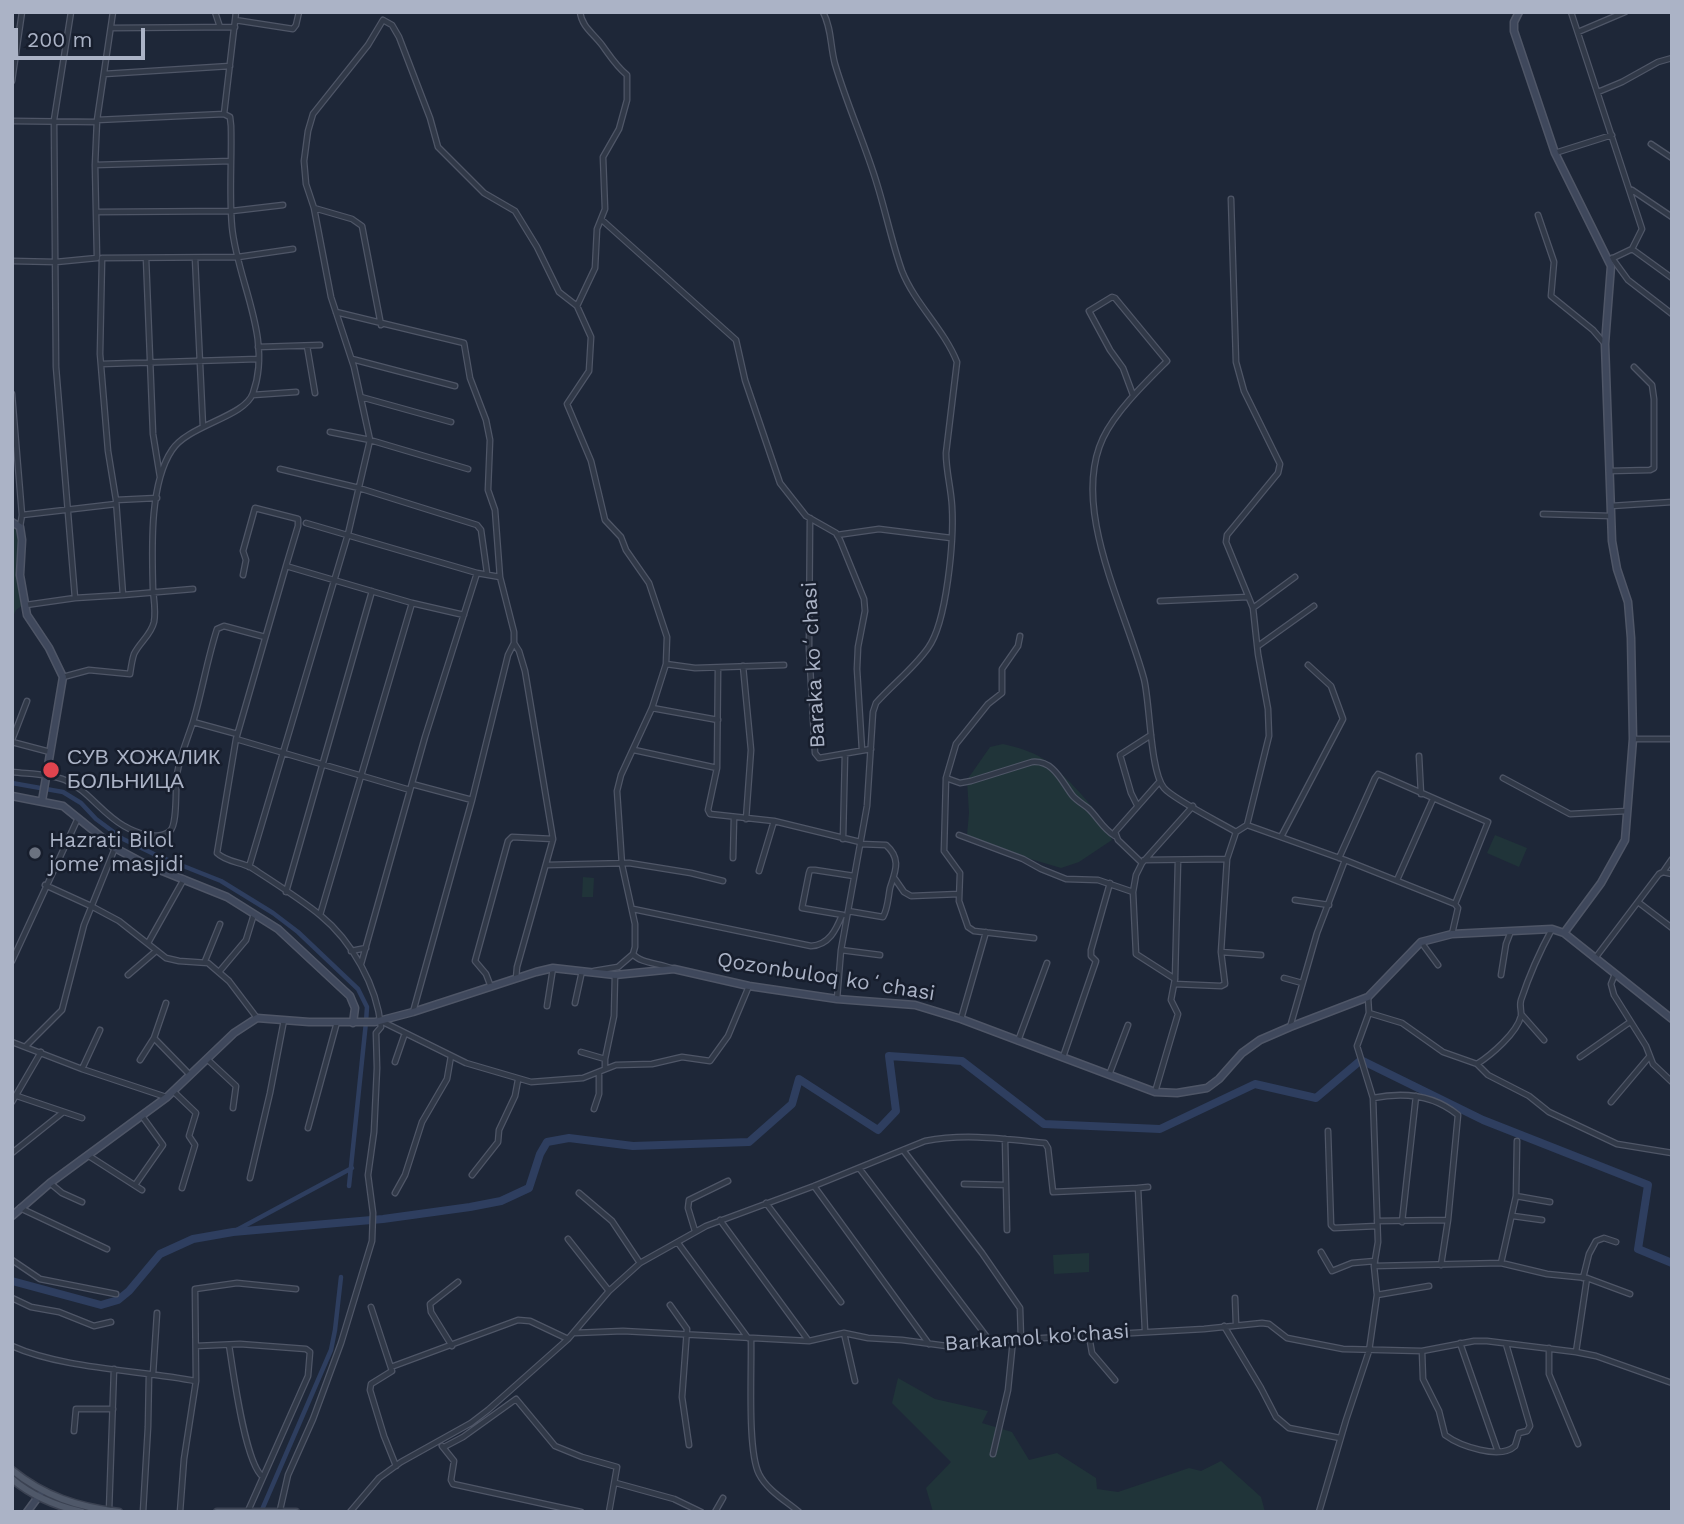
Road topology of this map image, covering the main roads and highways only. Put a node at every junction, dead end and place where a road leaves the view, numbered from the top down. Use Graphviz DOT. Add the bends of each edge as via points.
graph roads {
  1 [pos="1519,12"];
  2 [pos="12,523"];
  3 [pos="12,796"];
  4 [pos="43,798"];
  5 [pos="1564,933"];
  6 [pos="1672,1020"];
  7 [pos="356,1023"];
  8 [pos="12,1216"];
  9 [pos="12,1470"];
  10 [pos="12,1479"];
  11 [pos="40,1494"];
  12 [pos="62,1509"];
  13 [pos="276,1510"];
  14 [pos="109,1511"];
  15 [pos="251,1511"];
  16 [pos="27,1512"];
  17 [pos="82,1512"];
  18 [pos="118,1512"];
  19 [pos="217,1512"];
  20 [pos="296,1512"];
  1 -- 5 [label="main road" via="1514,31 1555,153 1611,259 1605,344 1611,516 1614,554 1630,615 1633,739 1625,840"];
  2 -- 4 [label="main road" via="20,527 20,576 27,615 63,677"];
  3 -- 4 [label="main road"];
  4 -- 7 [label="main road" via="63,806 115,848 226,897 278,929 346,993 355,1006"];
  5 -- 6 [label="main road"];
  5 -- 7 [label="main road, Qozonbuloq koʻchasi" via="1552,929 1452,934 1421,942 1368,998 1261,1041 1207,1088 1177,1093 1155,1092 915,1005 749,986 674,969 615,975 553,968 378,1022"];
  7 -- 8 [label="main road, Qozonbuloq koʻchasi" via="257,1018 234,1033 167,1097 50,1182"];
  9 -- 11 [label="main road"];
  10 -- 11 [label="main road"];
  11 -- 12 [label="main road"];
  11 -- 14 [label="main road"];
  11 -- 16 [label="main road"];
  12 -- 17 [label="main road"];
  13 -- 15 [label="main road"];
  13 -- 20 [label="main road"];
  14 -- 18 [label="main road"];
  15 -- 19 [label="main road"];
}
